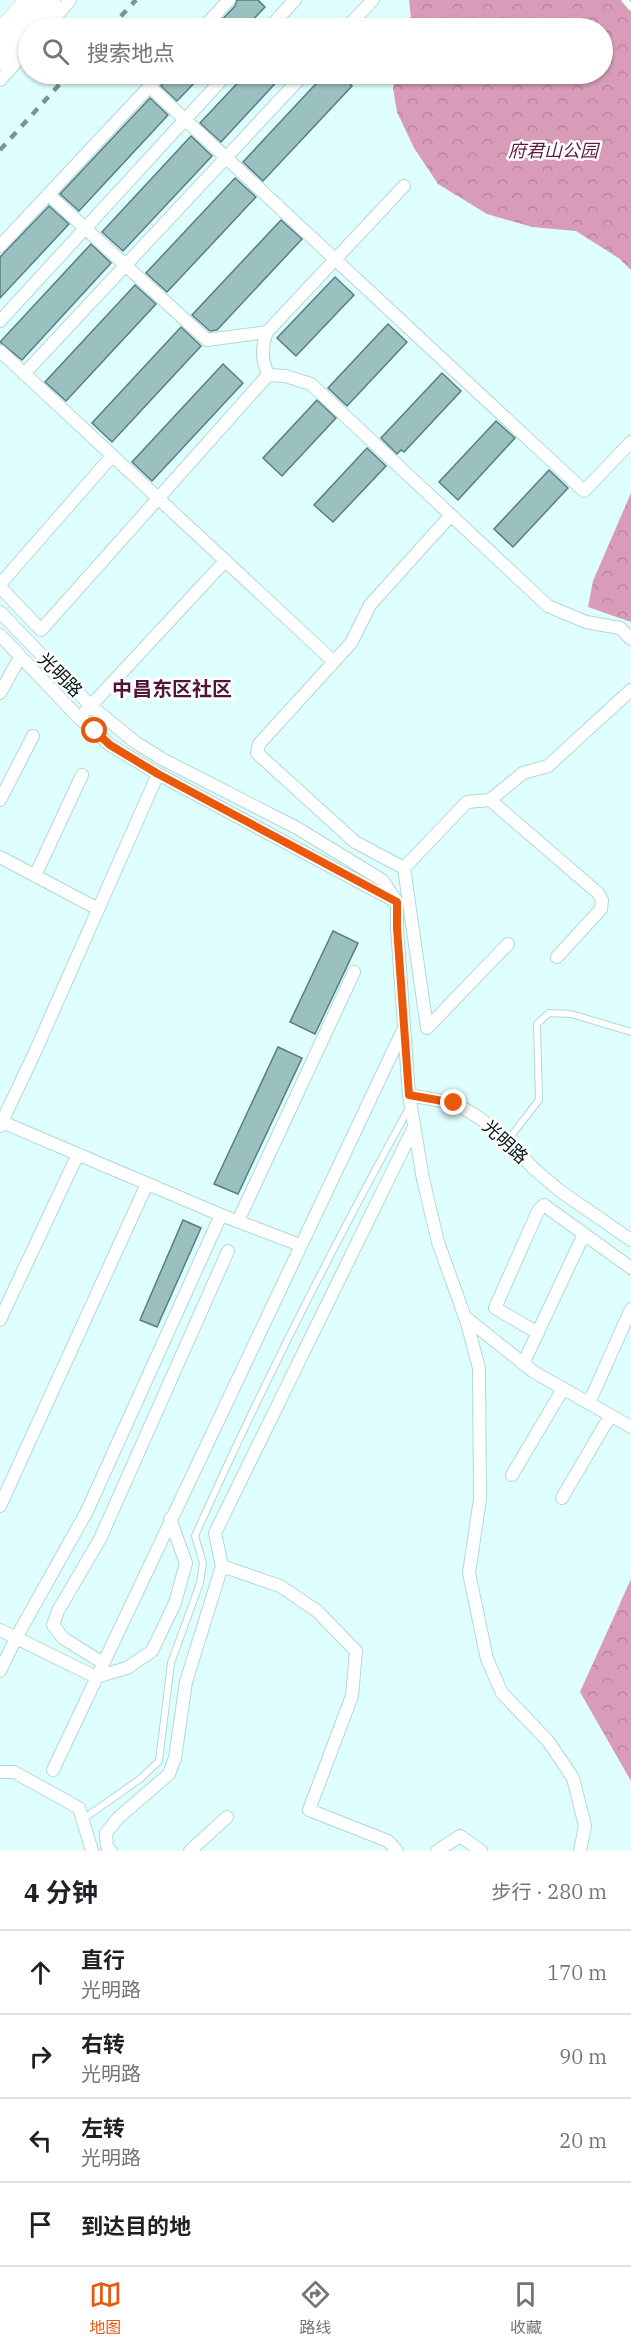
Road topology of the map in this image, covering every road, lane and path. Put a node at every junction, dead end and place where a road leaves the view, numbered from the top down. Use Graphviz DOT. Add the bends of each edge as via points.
graph roads {
  1 [pos="30,0"];
  2 [pos="50,0"];
  3 [pos="70,0"];
  4 [pos="229,0"];
  5 [pos="295,0"];
  6 [pos="373,0"];
  7 [pos="625,0"];
  8 [pos="631,7"];
  9 [pos="34,18"];
  10 [pos="55,18"];
  11 [pos="212,18"];
  12 [pos="278,18"];
  13 [pos="356,18"];
  14 [pos="0,35"];
  15 [pos="18,37"];
  16 [pos="0,58"];
  17 [pos="18,60"];
  18 [pos="0,81"];
  19 [pos="219,84"];
  20 [pos="295,84"];
  21 [pos="149,86"];
  22 [pos="185,120"];
  23 [pos="225,158"];
  24 [pos="404,186"];
  25 [pos="48,194"];
  26 [pos="85,228"];
  27 [pos="0,246"];
  28 [pos="335,259"];
  29 [pos="126,266"];
  30 [pos="0,321"];
  31 [pos="267,332"];
  32 [pos="0,351"];
  33 [pos="24,374"];
  34 [pos="268,375"];
  35 [pos="631,442"];
  36 [pos="112,456"];
  37 [pos="159,500"];
  38 [pos="451,515"];
  39 [pos="225,561"];
  40 [pos="0,612"];
  41 [pos="0,635"];
  42 [pos="631,639"];
  43 [pos="20,657"];
  44 [pos="334,662"];
  45 [pos="631,690"];
  46 [pos="0,693"];
  47 [pos="91,706"];
  48 [pos="79,718"];
  49 [pos="33,736"];
  50 [pos="158,774"];
  51 [pos="82,775"];
  52 [pos="0,800"];
  53 [pos="490,800"];
  54 [pos="0,857"];
  55 [pos="404,868"];
  56 [pos="35,876"];
  57 [pos="397,902"];
  58 [pos="98,909"];
  59 [pos="508,944"];
  60 [pos="557,957"];
  61 [pos="354,972"];
  62 [pos="404,1029"];
  63 [pos="631,1032"];
  64 [pos="410,1100"];
  65 [pos="4,1108"];
  66 [pos="1,1124"];
  67 [pos="414,1127"];
  68 [pos="508,1140"];
  69 [pos="78,1154"];
  70 [pos="147,1184"];
  71 [pos="221,1215"];
  72 [pos="238,1221"];
  73 [pos="584,1234"];
  74 [pos="631,1240"];
  75 [pos="300,1245"];
  76 [pos="228,1251"];
  77 [pos="631,1268"];
  78 [pos="631,1309"];
  79 [pos="464,1316"];
  80 [pos="0,1320"];
  81 [pos="538,1333"];
  82 [pos="523,1364"];
  83 [pos="563,1389"];
  84 [pos="589,1403"];
  85 [pos="610,1416"];
  86 [pos="631,1427"];
  87 [pos="512,1475"];
  88 [pos="562,1498"];
  89 [pos="0,1506"];
  90 [pos="170,1519"];
  91 [pos="222,1566"];
  92 [pos="0,1630"];
  93 [pos="16,1638"];
  94 [pos="103,1663"];
  95 [pos="0,1671"];
  96 [pos="96,1677"];
  97 [pos="53,1770"];
  98 [pos="0,1772"];
  99 [pos="227,1817"];
  100 [pos="83,1819"];
  101 [pos="92,1851"];
  102 [pos="111,1851"];
  103 [pos="190,1851"];
  104 [pos="397,1851"];
  105 [pos="437,1851"];
  106 [pos="481,1851"];
  107 [pos="580,1851"];
  1 -- 14 [label="highway"];
  2 -- 9 [label="highway"];
  3 -- 10 [label="street"];
  4 -- 11 [label="street"];
  5 -- 12 [label="street"];
  6 -- 13 [label="street"];
  7 -- 8 [label="lane"];
  15 -- 16 [label="highway"];
  17 -- 18 [label="street"];
  19 -- 22 [label="street"];
  20 -- 23 [label="street"];
  21 -- 22 [label="street"];
  21 -- 25 [label="street"];
  22 -- 23 [label="street"];
  22 -- 26 [label="street"];
  23 -- 28 [label="street"];
  23 -- 29 [label="street"];
  24 -- 28 [label="street"];
  25 -- 26 [label="street"];
  25 -- 27 [label="street"];
  26 -- 29 [label="street"];
  26 -- 30 [label="street"];
  28 -- 31 [label="street"];
  28 -- 35 [label="street" via="584,491"];
  29 -- 31 [label="street" via="207,340"];
  29 -- 33 [label="street"];
  31 -- 34 [label="street" via="263,361"];
  32 -- 33 [label="street"];
  33 -- 36 [label="street"];
  34 -- 37 [label="street"];
  34 -- 38 [label="street" via="311,384"];
  36 -- 37 [label="street"];
  36 -- 37 [label="street" via="2,582 1,588 41,630"];
  37 -- 39 [label="street"];
  38 -- 42 [label="street" via="548,606 586,622 620,628"];
  38 -- 44 [label="street" via="370,605 351,643"];
  39 -- 44 [label="street"];
  39 -- 47 [label="street"];
  40 -- 47 [label="street, 光明路"];
  41 -- 43 [label="street, 光明路"];
  43 -- 46 [label="street"];
  43 -- 48 [label="street, 光明路"];
  44 -- 55 [label="street" via="259,744 257,753 356,842"];
  45 -- 53 [label="street" via="548,766 523,773"];
  47 -- 48 [label="street"];
  47 -- 57 [label="street, 光明路" via="126,736 164,760 347,857 382,880"];
  48 -- 50 [label="street, 光明路" via="110,745"];
  49 -- 52 [label="street"];
  50 -- 57 [label="street, 光明路"];
  50 -- 58 [label="street"];
  51 -- 56 [label="street"];
  53 -- 55 [label="street" via="467,802"];
  53 -- 60 [label="street" via="602,900 601,909"];
  54 -- 56 [label="street"];
  55 -- 59 [label="street" via="427,1028"];
  56 -- 58 [label="street"];
  57 -- 62 [label="street"];
  58 -- 65 [label="street"];
  61 -- 72 [label="street"];
  62 -- 64 [label="street"];
  62 -- 75 [label="street"];
  63 -- 68 [label="lane" via="571,1014 549,1013 537,1024 539,1100"];
  64 -- 67 [label="street"];
  64 -- 68 [label="street, 光明路" via="454,1103"];
  64 -- 100 [label="lane" via="330,1253 195,1536 203,1563 200,1583 171,1663 159,1761"];
  65 -- 66 [label="street"];
  66 -- 69 [label="street"];
  67 -- 79 [label="street" via="438,1242"];
  67 -- 91 [label="street" via="215,1533"];
  68 -- 74 [label="street, 光明路" via="560,1191"];
  69 -- 70 [label="street"];
  69 -- 80 [label="street"];
  70 -- 71 [label="street"];
  70 -- 89 [label="street"];
  71 -- 72 [label="street"];
  71 -- 93 [label="street" via="87,1511"];
  72 -- 75 [label="street"];
  73 -- 77 [label="street"];
  73 -- 81 [label="street"];
  73 -- 81 [label="street" via="544,1205 538,1211 495,1308"];
  75 -- 90 [label="street"];
  76 -- 94 [label="street" via="100,1539 53,1625 63,1638"];
  78 -- 84 [label="street"];
  79 -- 82 [label="street"];
  79 -- 107 [label="street" via="479,1368 481,1441 480,1499 469,1573 487,1659 502,1693 548,1740 573,1778 585,1826"];
  81 -- 82 [label="street"];
  82 -- 83 [label="street"];
  83 -- 84 [label="street"];
  83 -- 87 [label="street"];
  84 -- 85 [label="street"];
  85 -- 86 [label="street"];
  85 -- 88 [label="street"];
  90 -- 94 [label="street"];
  90 -- 96 [label="street" via="186,1563 175,1603 152,1651 127,1668"];
  91 -- 102 [label="street" via="186,1682 169,1774 106,1833"];
  91 -- 104 [label="street" via="280,1586 318,1611 356,1651 352,1696 309,1810 388,1841"];
  92 -- 93 [label="street"];
  93 -- 95 [label="street"];
  93 -- 96 [label="street"];
  94 -- 96 [label="street"];
  96 -- 97 [label="street"];
  98 -- 100 [label="street" via="14,1772 80,1808"];
  99 -- 103 [label="street"];
  100 -- 101 [label="street"];
  105 -- 106 [label="street" via="459,1836"];
}
